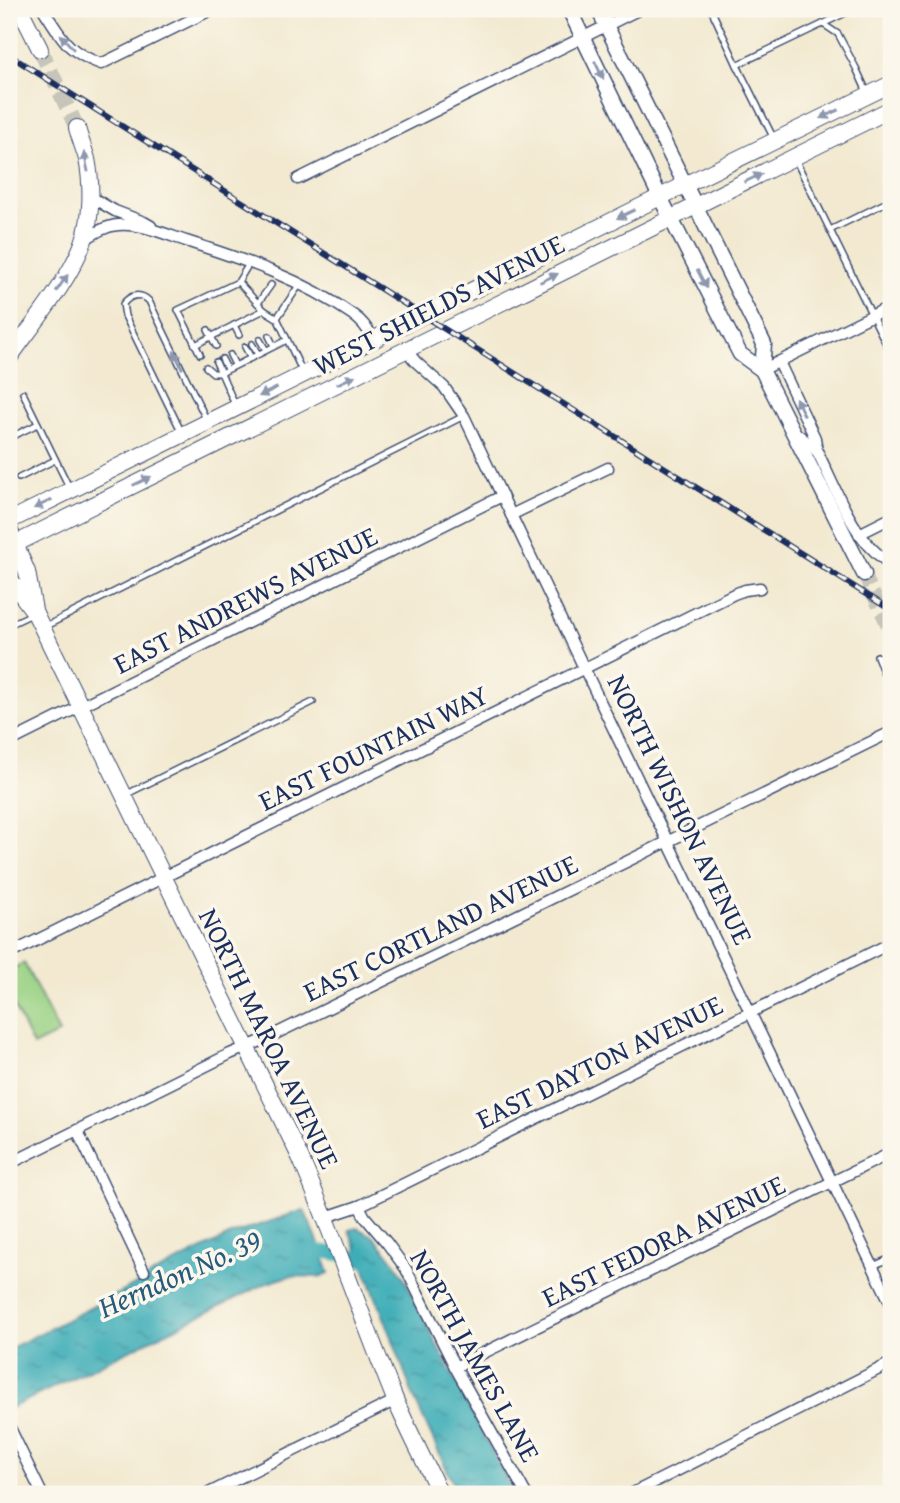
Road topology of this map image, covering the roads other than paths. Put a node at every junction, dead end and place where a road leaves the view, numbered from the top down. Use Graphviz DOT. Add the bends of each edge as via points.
graph roads {
  1 [pos="20,9"];
  2 [pos="43,9"];
  3 [pos="213,9"];
  4 [pos="569,9"];
  5 [pos="598,9"];
  6 [pos="640,9"];
  7 [pos="711,9"];
  8 [pos="854,9"];
  9 [pos="823,24"];
  10 [pos="606,26"];
  11 [pos="583,38"];
  12 [pos="40,49"];
  13 [pos="737,65"];
  14 [pos="891,84"];
  15 [pos="868,95"];
  16 [pos="891,109"];
  17 [pos="77,128"];
  18 [pos="775,141"];
  19 [pos="794,158"];
  20 [pos="298,179"];
  21 [pos="684,185"];
  22 [pos="89,196"];
  23 [pos="660,197"];
  24 [pos="891,200"];
  25 [pos="695,206"];
  26 [pos="671,218"];
  27 [pos="830,230"];
  28 [pos="159,232"];
  29 [pos="84,240"];
  30 [pos="251,262"];
  31 [pos="238,282"];
  32 [pos="300,284"];
  33 [pos="271,285"];
  34 [pos="209,295"];
  35 [pos="194,302"];
  36 [pos="213,302"];
  37 [pos="258,303"];
  38 [pos="891,306"];
  39 [pos="197,309"];
  40 [pos="264,310"];
  41 [pos="257,314"];
  42 [pos="872,315"];
  43 [pos="249,318"];
  44 [pos="277,318"];
  45 [pos="241,321"];
  46 [pos="262,322"];
  47 [pos="234,325"];
  48 [pos="254,327"];
  49 [pos="208,330"];
  50 [pos="246,331"];
  51 [pos="219,333"];
  52 [pos="239,335"];
  53 [pos="269,336"];
  54 [pos="208,338"];
  55 [pos="373,339"];
  56 [pos="260,340"];
  57 [pos="287,340"];
  58 [pos="223,342"];
  59 [pos="252,344"];
  60 [pos="195,345"];
  61 [pos="274,346"];
  62 [pos="245,347"];
  63 [pos="212,348"];
  64 [pos="406,349"];
  65 [pos="265,350"];
  66 [pos="200,354"];
  67 [pos="258,354"];
  68 [pos="891,354"];
  69 [pos="230,355"];
  70 [pos="9,358"];
  71 [pos="251,358"];
  72 [pos="219,361"];
  73 [pos="779,362"];
  74 [pos="235,365"];
  75 [pos="206,367"];
  76 [pos="762,370"];
  77 [pos="224,371"];
  78 [pos="303,374"];
  79 [pos="23,393"];
  80 [pos="236,408"];
  81 [pos="464,416"];
  82 [pos="208,422"];
  83 [pos="38,424"];
  84 [pos="791,428"];
  85 [pos="183,434"];
  86 [pos="9,438"];
  87 [pos="818,453"];
  88 [pos="55,460"];
  89 [pos="608,468"];
  90 [pos="19,478"];
  91 [pos="71,490"];
  92 [pos="502,496"];
  93 [pos="511,515"];
  94 [pos="891,518"];
  95 [pos="9,521"];
  96 [pos="859,534"];
  97 [pos="11,540"];
  98 [pos="891,564"];
  99 [pos="864,574"];
  100 [pos="9,578"];
  101 [pos="760,588"];
  102 [pos="35,613"];
  103 [pos="9,625"];
  104 [pos="42,628"];
  105 [pos="877,656"];
  106 [pos="584,668"];
  107 [pos="891,692"];
  108 [pos="313,702"];
  109 [pos="80,707"];
  110 [pos="891,732"];
  111 [pos="9,742"];
  112 [pos="123,796"];
  113 [pos="667,841"];
  114 [pos="163,877"];
  115 [pos="891,943"];
  116 [pos="9,954"];
  117 [pos="751,1012"];
  118 [pos="247,1047"];
  119 [pos="77,1130"];
  120 [pos="891,1153"];
  121 [pos="9,1164"];
  122 [pos="832,1182"];
  123 [pos="359,1206"];
  124 [pos="326,1217"];
  125 [pos="891,1258"];
  126 [pos="873,1266"];
  127 [pos="144,1271"];
  128 [pos="891,1304"];
  129 [pos="891,1363"];
  130 [pos="455,1367"];
  131 [pos="396,1401"];
  132 [pos="9,1426"];
  133 [pos="42,1494"];
  134 [pos="207,1494"];
  135 [pos="440,1494"];
  136 [pos="526,1494"];
  137 [pos="631,1494"];
  1 -- 12 [label="main road"];
  3 -- 2 [label="street, one-way" via="101,64 67,45"];
  4 -- 11 [label="street"];
  5 -- 10 [label="street"];
  6 -- 10 [label="street"];
  7 -- 13 [label="lane"];
  8 -- 9 [label="lane"];
  9 -- 13 [label="lane"];
  9 -- 15 [label="lane" via="838,34"];
  10 -- 11 [label="street"];
  10 -- 21 [label="street"];
  11 -- 20 [label="street"];
  11 -- 23 [label="street, one-way"];
  13 -- 18 [label="lane"];
  14 -- 15 [label="main road, WEST SHIELDS AVENUE"];
  15 -- 18 [label="main road, WEST SHIELDS AVENUE, one-way"];
  16 -- 19 [label="main road, WEST SHIELDS AVENUE"];
  22 -- 17 [label="main road, one-way" via="86,158"];
  18 -- 21 [label="main road, WEST SHIELDS AVENUE"];
  25 -- 19 [label="main road, WEST SHIELDS AVENUE, one-way"];
  19 -- 27 [label="lane"];
  21 -- 23 [label="main road, WEST SHIELDS AVENUE"];
  21 -- 25 [label="street"];
  22 -- 28 [label="street"];
  22 -- 29 [label="main road"];
  23 -- 26 [label="street"];
  23 -- 55 [label="main road, WEST SHIELDS AVENUE, one-way"];
  24 -- 27 [label="lane"];
  25 -- 26 [label="main road, WEST SHIELDS AVENUE"];
  25 -- 76 [label="street" via="764,344"];
  64 -- 26 [label="main road, WEST SHIELDS AVENUE, one-way"];
  26 -- 76 [label="street, one-way" via="740,355"];
  27 -- 42 [label="lane"];
  28 -- 29 [label="street" via="117,225"];
  28 -- 30 [label="street"];
  70 -- 29 [label="main road, one-way" via="70,272"];
  30 -- 31 [label="lane"];
  30 -- 32 [label="street"];
  31 -- 34 [label="lane"];
  31 -- 37 [label="lane"];
  32 -- 44 [label="lane"];
  32 -- 55 [label="street" via="354,315"];
  33 -- 37 [label="lane"];
  34 -- 35 [label="lane"];
  34 -- 36 [label="lane"];
  35 -- 39 [label="lane"];
  35 -- 60 [label="lane" via="178,310"];
  37 -- 40 [label="lane"];
  38 -- 42 [label="street"];
  40 -- 41 [label="lane"];
  40 -- 44 [label="lane"];
  41 -- 43 [label="lane"];
  41 -- 46 [label="lane"];
  42 -- 68 [label="lane"];
  42 -- 73 [label="street"];
  43 -- 45 [label="lane"];
  43 -- 48 [label="lane"];
  44 -- 57 [label="lane"];
  45 -- 47 [label="lane"];
  45 -- 50 [label="lane"];
  47 -- 51 [label="lane"];
  47 -- 52 [label="lane"];
  49 -- 54 [label="lane"];
  51 -- 54 [label="lane"];
  51 -- 58 [label="lane"];
  53 -- 61 [label="lane"];
  54 -- 60 [label="lane"];
  54 -- 63 [label="lane"];
  55 -- 78 [label="main road, WEST SHIELDS AVENUE"];
  56 -- 65 [label="lane"];
  57 -- 61 [label="lane"];
  57 -- 78 [label="lane"];
  59 -- 67 [label="lane"];
  60 -- 66 [label="lane"];
  61 -- 65 [label="lane"];
  62 -- 71 [label="lane"];
  64 -- 81 [label="street, NORTH WISHON AVENUE" via="444,387"];
  97 -- 64 [label="main road, WEST SHIELDS AVENUE, one-way"];
  65 -- 67 [label="lane"];
  67 -- 71 [label="lane"];
  69 -- 74 [label="lane"];
  71 -- 74 [label="lane"];
  72 -- 77 [label="lane"];
  73 -- 76 [label="street"];
  87 -- 73 [label="street, one-way"];
  74 -- 77 [label="lane"];
  75 -- 77 [label="lane" via="213,373"];
  76 -- 84 [label="street"];
  77 -- 80 [label="lane"];
  78 -- 80 [label="main road, WEST SHIELDS AVENUE, one-way"];
  79 -- 83 [label="lane"];
  80 -- 82 [label="main road, WEST SHIELDS AVENUE"];
  81 -- 92 [label="street, NORTH WISHON AVENUE"];
  81 -- 104 [label="lane"];
  82 -- 85 [label="main road, WEST SHIELDS AVENUE"];
  82 -- 85 [label="lane, one-way" via="149,301 133,296 123,304 125,316"];
  83 -- 86 [label="lane"];
  83 -- 88 [label="lane"];
  84 -- 87 [label="street"];
  84 -- 99 [label="street"];
  85 -- 91 [label="main road, WEST SHIELDS AVENUE"];
  87 -- 96 [label="street"];
  88 -- 90 [label="lane"];
  88 -- 91 [label="lane"];
  89 -- 93 [label="street"];
  91 -- 95 [label="main road, WEST SHIELDS AVENUE, one-way"];
  92 -- 93 [label="street, NORTH WISHON AVENUE"];
  92 -- 109 [label="street, EAST ANDREWS AVENUE"];
  93 -- 106 [label="street, NORTH WISHON AVENUE"];
  94 -- 96 [label="street"];
  96 -- 98 [label="street"];
  97 -- 102 [label="main road, NORTH MAROA AVENUE" via="27,572"];
  100 -- 102 [label="main road, NORTH MAROA AVENUE"];
  101 -- 106 [label="street, EAST FOUNTAIN WAY" via="734,594"];
  102 -- 103 [label="lane"];
  102 -- 104 [label="main road, NORTH MAROA AVENUE"];
  104 -- 109 [label="main road, NORTH MAROA AVENUE"];
  105 -- 107 [label="lane"];
  106 -- 113 [label="street, NORTH WISHON AVENUE"];
  106 -- 114 [label="street, EAST FOUNTAIN WAY"];
  108 -- 112 [label="lane"];
  109 -- 111 [label="street, EAST ANDREWS AVENUE"];
  109 -- 112 [label="main road, NORTH MAROA AVENUE"];
  110 -- 113 [label="street, EAST CORTLAND AVENUE"];
  112 -- 114 [label="main road, NORTH MAROA AVENUE"];
  113 -- 117 [label="street, NORTH WISHON AVENUE"];
  113 -- 118 [label="street, EAST CORTLAND AVENUE"];
  114 -- 116 [label="street, EAST FOUNTAIN WAY"];
  114 -- 118 [label="main road, NORTH MAROA AVENUE"];
  115 -- 117 [label="street, EAST DAYTON AVENUE"];
  117 -- 122 [label="street, NORTH WISHON AVENUE"];
  117 -- 123 [label="street, EAST DAYTON AVENUE"];
  118 -- 119 [label="street, EAST CORTLAND AVENUE"];
  118 -- 124 [label="main road, NORTH MAROA AVENUE"];
  119 -- 121 [label="street, EAST CORTLAND AVENUE"];
  119 -- 127 [label="street"];
  120 -- 122 [label="street, EAST FEDORA AVENUE"];
  122 -- 126 [label="street, NORTH WISHON AVENUE"];
  122 -- 130 [label="street, EAST FEDORA AVENUE"];
  123 -- 124 [label="street, EAST DAYTON AVENUE"];
  123 -- 130 [label="street, NORTH JAMES LANE" via="407,1269"];
  124 -- 131 [label="main road, NORTH MAROA AVENUE"];
  125 -- 126 [label="lane"];
  126 -- 128 [label="street, NORTH WISHON AVENUE"];
  129 -- 137 [label="street"];
  130 -- 136 [label="street, NORTH JAMES LANE"];
  131 -- 134 [label="street"];
  131 -- 135 [label="main road, NORTH MAROA AVENUE"];
  132 -- 133 [label="street"];
}
